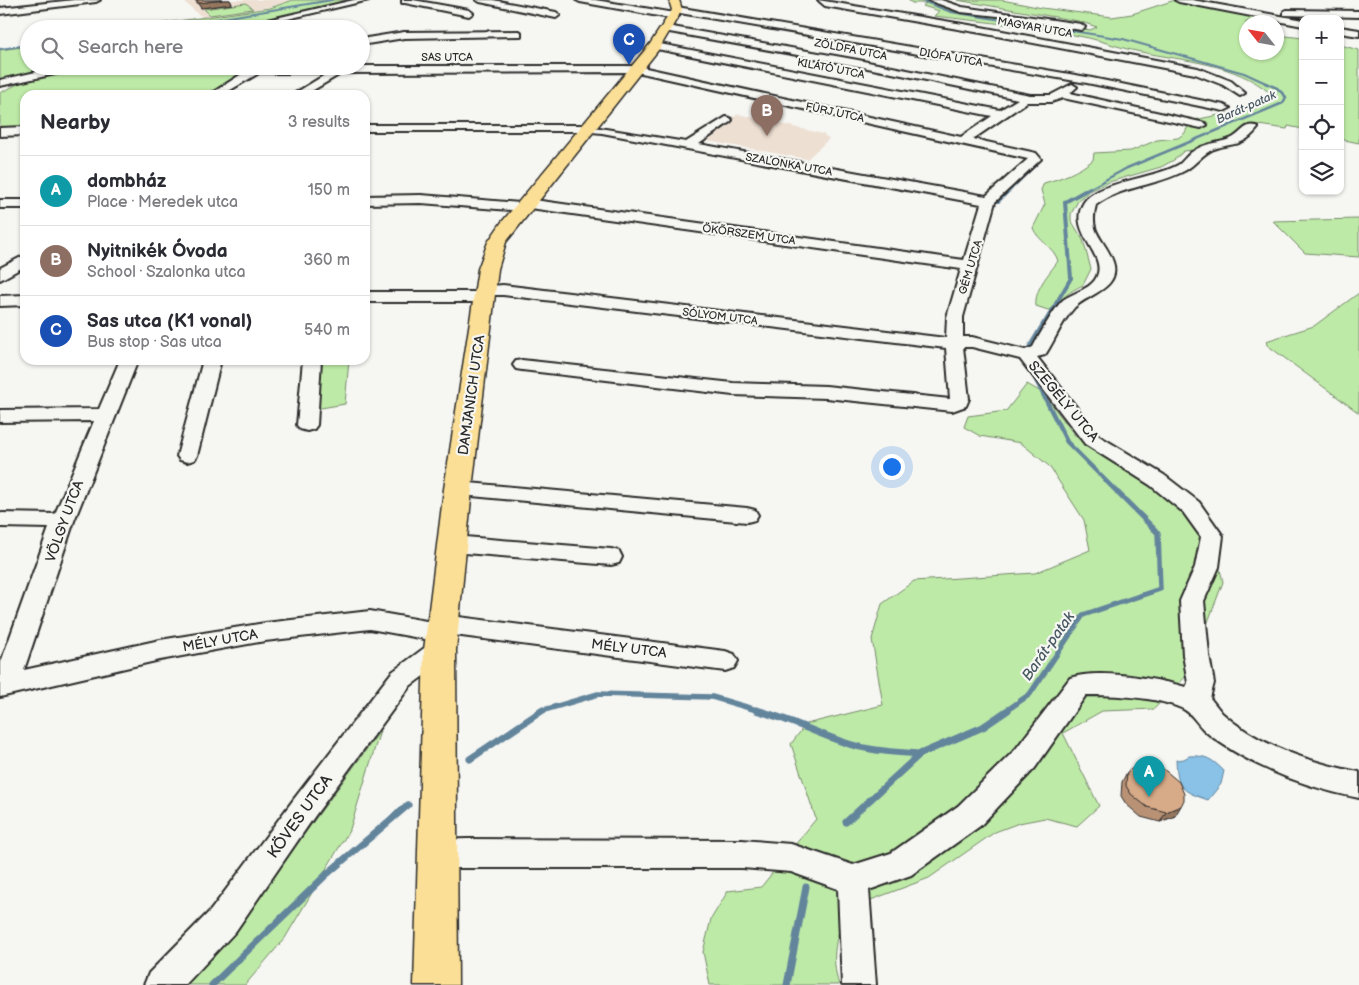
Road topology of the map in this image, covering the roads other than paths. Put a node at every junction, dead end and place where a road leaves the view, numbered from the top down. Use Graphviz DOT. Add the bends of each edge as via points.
graph roads {
  1 [pos="96,0"];
  2 [pos="365,0"];
  3 [pos="480,0"];
  4 [pos="580,0"];
  5 [pos="822,0"];
  6 [pos="932,0"];
  7 [pos="1179,0"];
  8 [pos="406,1"];
  9 [pos="1207,3"];
  10 [pos="675,9"];
  11 [pos="0,11"];
  12 [pos="1246,12"];
  13 [pos="468,13"];
  14 [pos="1359,14"];
  15 [pos="556,16"];
  16 [pos="273,20"];
  17 [pos="1299,22"];
  18 [pos="1081,27"];
  19 [pos="667,29"];
  20 [pos="1344,31"];
  21 [pos="1359,33"];
  22 [pos="518,34"];
  23 [pos="370,41"];
  24 [pos="655,46"];
  25 [pos="637,69"];
  26 [pos="370,70"];
  27 [pos="37,75"];
  28 [pos="247,75"];
  29 [pos="331,75"];
  30 [pos="1080,80"];
  31 [pos="0,83"];
  32 [pos="222,90"];
  33 [pos="306,90"];
  34 [pos="1240,93"];
  35 [pos="1063,95"];
  36 [pos="1030,98"];
  37 [pos="1224,108"];
  38 [pos="1001,114"];
  39 [pos="726,120"];
  40 [pos="1201,125"];
  41 [pos="370,128"];
  42 [pos="590,128"];
  43 [pos="1252,128"];
  44 [pos="20,131"];
  45 [pos="0,132"];
  46 [pos="964,140"];
  47 [pos="688,146"];
  48 [pos="370,200"];
  49 [pos="989,201"];
  50 [pos="0,204"];
  51 [pos="20,204"];
  52 [pos="526,205"];
  53 [pos="20,263"];
  54 [pos="971,266"];
  55 [pos="0,275"];
  56 [pos="485,294"];
  57 [pos="370,298"];
  58 [pos="20,300"];
  59 [pos="0,301"];
  60 [pos="954,342"];
  61 [pos="1026,355"];
  62 [pos="128,365"];
  63 [pos="211,365"];
  64 [pos="312,365"];
  65 [pos="522,365"];
  66 [pos="105,415"];
  67 [pos="0,416"];
  68 [pos="307,424"];
  69 [pos="187,456"];
  70 [pos="458,490"];
  71 [pos="747,515"];
  72 [pos="0,520"];
  73 [pos="63,521"];
  74 [pos="453,544"];
  75 [pos="610,557"];
  76 [pos="442,636"];
  77 [pos="725,661"];
  78 [pos="3,686"];
  79 [pos="1195,702"];
  80 [pos="1359,785"];
  81 [pos="438,854"];
  82 [pos="853,880"];
  83 [pos="161,985"];
  84 [pos="436,985"];
  85 [pos="859,985"];
  1 -- 11 [label="street"];
  2 -- 16 [label="street"];
  3 -- 15 [label="street"];
  4 -- 10 [label="street, DIÓFA UTCA"];
  5 -- 34 [label="street, MAGYAR UTCA" via="825,4 1198,71 1227,83"];
  6 -- 18 [label="street" via="961,9"];
  7 -- 9 [label="street"];
  8 -- 13 [label="street"];
  9 -- 12 [label="street"];
  10 -- 19 [label="main road, DAMJANICH UTCA"];
  10 -- 30 [label="street, DIÓFA UTCA"];
  12 -- 14 [label="street"];
  12 -- 17 [label="street"];
  19 -- 24 [label="main road, DAMJANICH UTCA"];
  19 -- 36 [label="street, ZÖLDFA UTCA" via="858,62"];
  20 -- 21 [label="street"];
  22 -- 23 [label="street" via="404,35"];
  24 -- 25 [label="main road, DAMJANICH UTCA"];
  24 -- 38 [label="street, KILÁTÓ UTCA"];
  25 -- 26 [label="street, SAS UTCA"];
  25 -- 42 [label="main road, DAMJANICH UTCA"];
  25 -- 46 [label="street, FÜRJ UTCA"];
  27 -- 31 [label="street"];
  28 -- 32 [label="street"];
  29 -- 33 [label="street"];
  30 -- 35 [label="street"];
  30 -- 37 [label="street, DIÓFA UTCA"];
  35 -- 36 [label="street, ZÖLDFA UTCA" via="1050,100"];
  35 -- 40 [label="street"];
  36 -- 38 [label="street"];
  38 -- 46 [label="street"];
  39 -- 47 [label="street"];
  41 -- 42 [label="street, SZALONKA UTCA"];
  42 -- 47 [label="street, SZALONKA UTCA"];
  42 -- 52 [label="main road, DAMJANICH UTCA"];
  43 -- 61 [label="street, SZEGÉLY UTCA" via="1239,139 1211,146 1195,155 1183,167 1105,192 1090,203 1087,223 1090,236 1106,262 1105,277 1095,289 1068,304 1039,351"];
  44 -- 45 [label="street"];
  46 -- 49 [label="street, FÜRJ UTCA" via="1035,159"];
  47 -- 49 [label="street, SZALONKA UTCA"];
  48 -- 52 [label="street, ÖKÖRSZEM UTCA" via="421,199"];
  49 -- 54 [label="street, GÉM UTCA"];
  50 -- 51 [label="street"];
  52 -- 54 [label="street, ÖKÖRSZEM UTCA"];
  52 -- 56 [label="main road, DAMJANICH UTCA" via="497,242 488,269"];
  53 -- 55 [label="street"];
  54 -- 60 [label="street, GÉM UTCA" via="954,317"];
  56 -- 57 [label="street, SÓLYOM UTCA"];
  56 -- 60 [label="street, SÓLYOM UTCA" via="503,290 940,343"];
  56 -- 70 [label="main road, DAMJANICH UTCA"];
  58 -- 59 [label="street"];
  60 -- 61 [label="street, SÓLYOM UTCA" via="972,342"];
  60 -- 65 [label="street, GÉM UTCA" via="960,399 952,405 826,392 733,389"];
  61 -- 79 [label="street, SZEGÉLY UTCA" via="1092,440 1164,485 1190,507 1212,536 1207,567 1192,601 1201,683"];
  62 -- 66 [label="street, VÖLGY UTCA"];
  63 -- 69 [label="street"];
  64 -- 68 [label="street"];
  66 -- 67 [label="street"];
  66 -- 73 [label="street, VÖLGY UTCA"];
  70 -- 71 [label="street"];
  70 -- 74 [label="main road, DAMJANICH UTCA"];
  72 -- 73 [label="street"];
  73 -- 78 [label="street, VÖLGY UTCA"];
  74 -- 75 [label="street"];
  74 -- 76 [label="main road, DAMJANICH UTCA"];
  76 -- 77 [label="street, MÉLY UTCA"];
  76 -- 78 [label="street, MÉLY UTCA" via="370,620 266,632 160,650"];
  76 -- 81 [label="main road, DAMJANICH UTCA"];
  76 -- 83 [label="street, KÖVES UTCA" via="401,679 223,921"];
  79 -- 80 [label="street" via="1222,727 1281,762 1332,781"];
  79 -- 82 [label="street" via="1135,689 1079,685 1025,759 969,816 900,866"];
  81 -- 82 [label="street" via="742,854 791,858"];
  81 -- 84 [label="main road, DAMJANICH UTCA"];
  82 -- 85 [label="street"];
}
